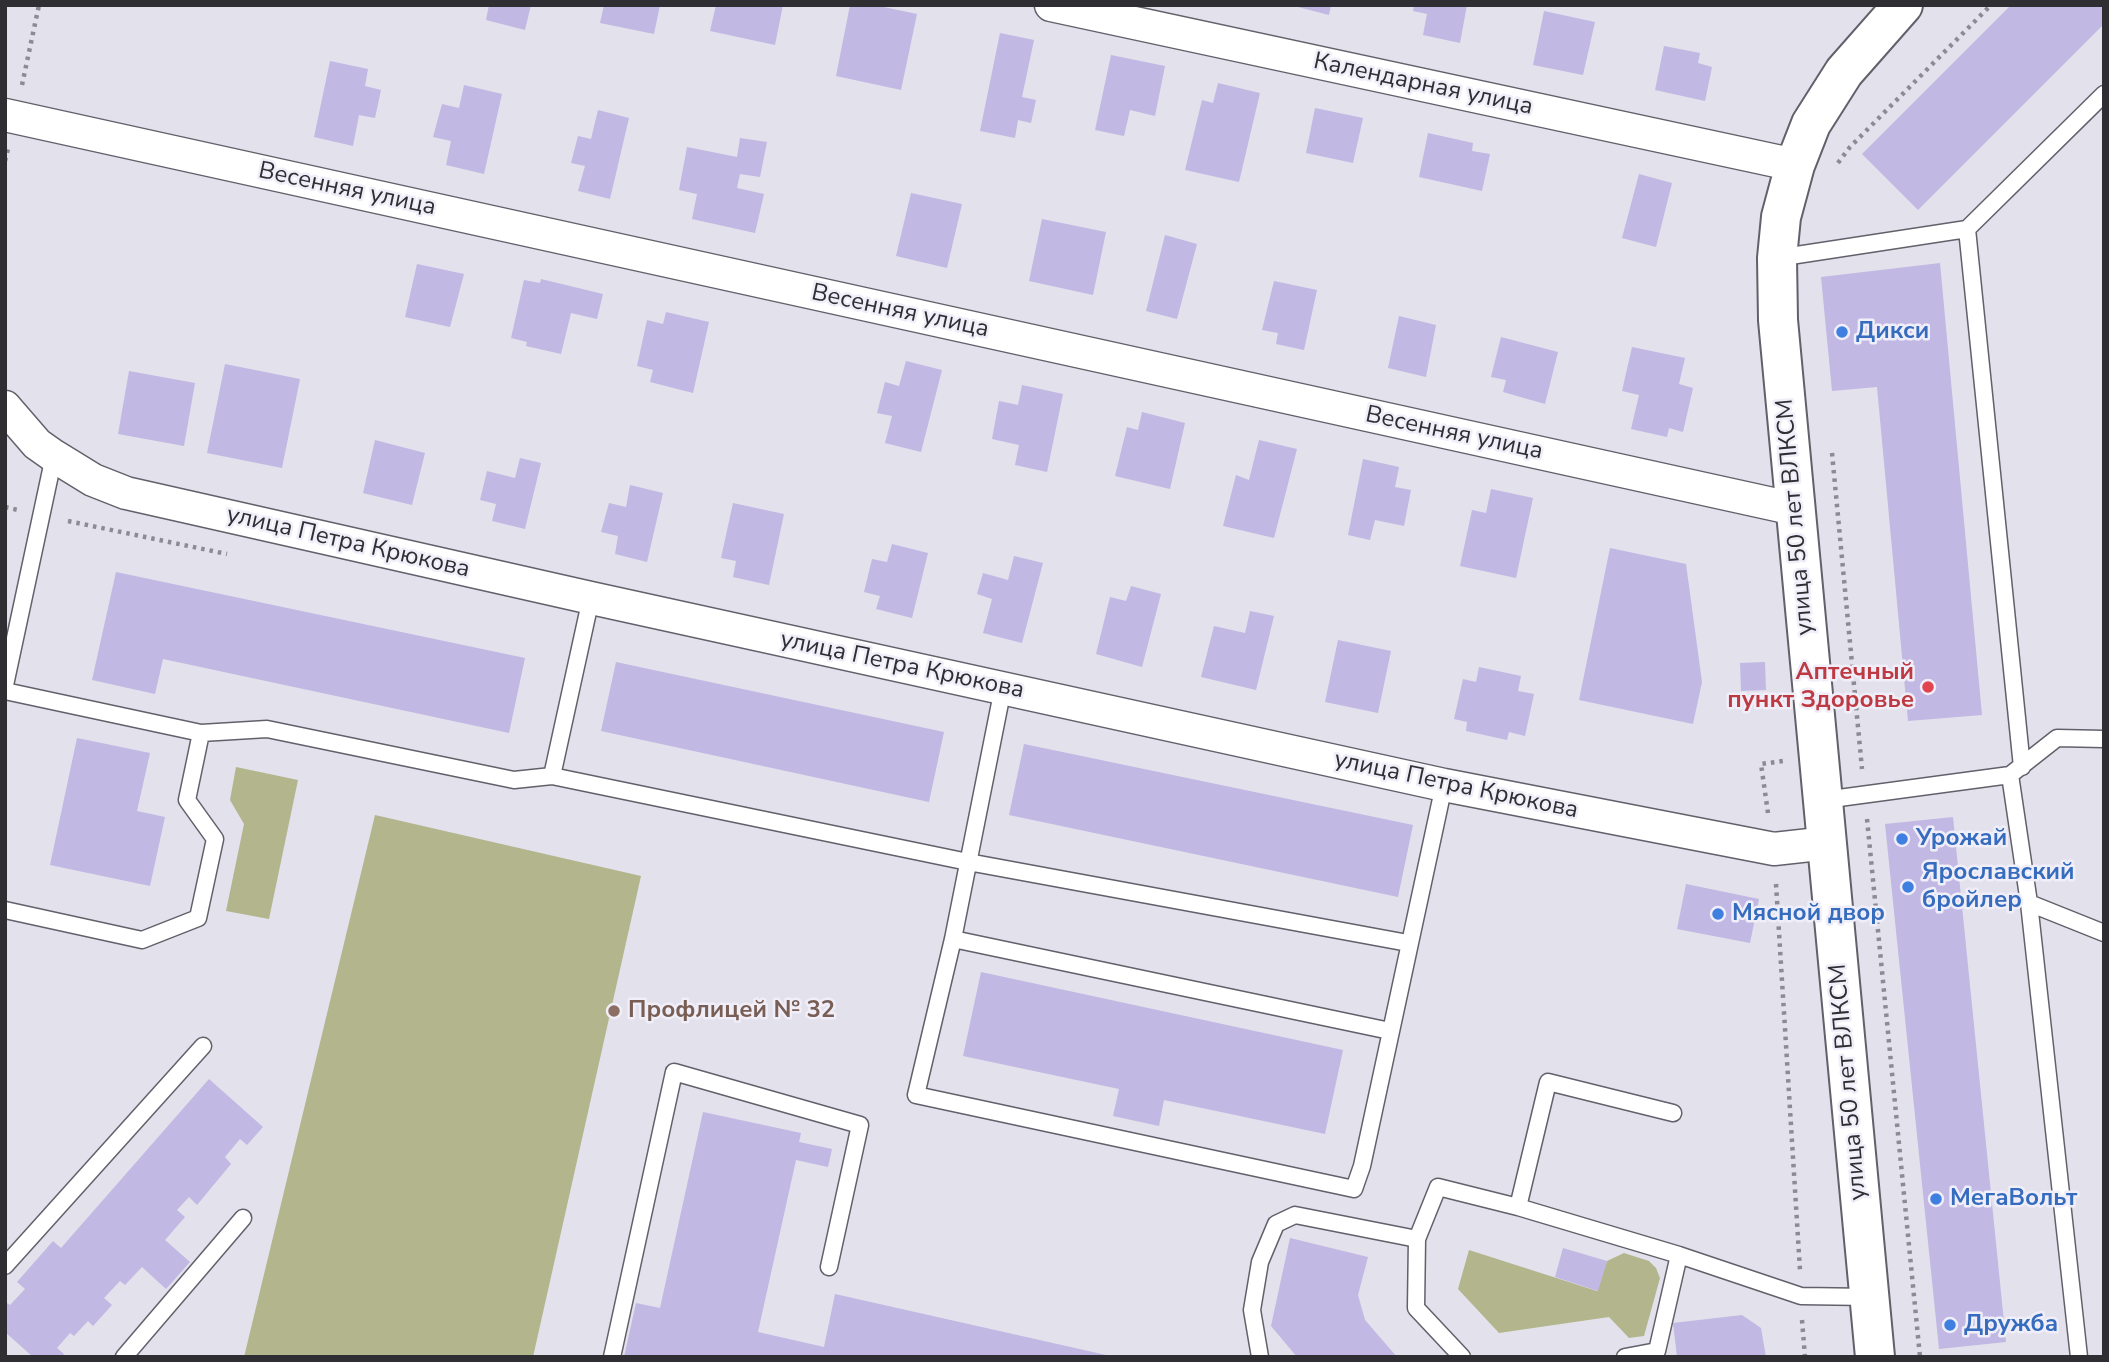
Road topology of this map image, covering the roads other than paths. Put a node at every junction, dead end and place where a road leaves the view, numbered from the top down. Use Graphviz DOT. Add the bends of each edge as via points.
graph roads {
  1 [pos="1051,5"];
  2 [pos="1887,10"];
  3 [pos="1102,11"];
  4 [pos="2104,94"];
  5 [pos="5,115"];
  6 [pos="1796,165"];
  7 [pos="1967,229"];
  8 [pos="1777,258"];
  9 [pos="5,407"];
  10 [pos="54,456"];
  11 [pos="1796,509"];
  12 [pos="592,598"];
  13 [pos="5,685"];
  14 [pos="1003,688"];
  15 [pos="5,691"];
  16 [pos="201,733"];
  17 [pos="2104,739"];
  18 [pos="2016,771"];
  19 [pos="552,776"];
  20 [pos="1444,785"];
  21 [pos="1824,800"];
  22 [pos="1828,843"];
  23 [pos="968,862"];
  24 [pos="2029,903"];
  25 [pos="5,910"];
  26 [pos="2104,933"];
  27 [pos="953,939"];
  28 [pos="1408,943"];
  29 [pos="1390,1031"];
  30 [pos="203,1046"];
  31 [pos="1673,1113"];
  32 [pos="1518,1207"];
  33 [pos="243,1218"];
  34 [pos="1417,1239"];
  35 [pos="1679,1255"];
  36 [pos="5,1266"];
  37 [pos="829,1267"];
  38 [pos="1868,1297"];
  39 [pos="124,1357"];
  40 [pos="612,1357"];
  41 [pos="1260,1357"];
  42 [pos="1462,1357"];
  43 [pos="1625,1357"];
  44 [pos="1875,1357"];
  45 [pos="2079,1357"];
  1 -- 3 [label="street, Календарная улица"];
  2 -- 6 [label="main road, улица 50 лет ВЛКСМ" via="1811,124"];
  3 -- 6 [label="street, Календарная улица"];
  4 -- 7 [label="lane"];
  5 -- 11 [label="street, Весенняя улица"];
  6 -- 8 [label="main road, улица 50 лет ВЛКСМ" via="1781,217"];
  7 -- 8 [label="lane"];
  7 -- 18 [label="lane"];
  8 -- 11 [label="main road, улица 50 лет ВЛКСМ"];
  9 -- 10 [label="street, улица Петра Крюкова" via="37,444"];
  10 -- 12 [label="street, улица Петра Крюкова" via="125,493"];
  10 -- 13 [label="lane"];
  11 -- 21 [label="main road, улица 50 лет ВЛКСМ"];
  12 -- 14 [label="street, улица Петра Крюкова"];
  12 -- 19 [label="lane"];
  14 -- 20 [label="street, улица Петра Крюкова"];
  14 -- 23 [label="lane"];
  15 -- 16 [label="lane"];
  16 -- 19 [label="lane" via="267,729 513,780"];
  16 -- 25 [label="lane" via="187,800 215,839 198,918 142,940"];
  17 -- 18 [label="lane" via="2057,738"];
  18 -- 21 [label="lane"];
  18 -- 24 [label="lane"];
  19 -- 23 [label="lane"];
  20 -- 22 [label="street, улица Петра Крюкова" via="1774,849"];
  20 -- 28 [label="lane"];
  21 -- 22 [label="main road, улица 50 лет ВЛКСМ"];
  22 -- 38 [label="main road, улица 50 лет ВЛКСМ"];
  23 -- 27 [label="lane"];
  23 -- 28 [label="lane"];
  24 -- 26 [label="lane"];
  24 -- 45 [label="lane"];
  27 -- 29 [label="lane"];
  27 -- 29 [label="lane" via="916,1096 1354,1189"];
  28 -- 29 [label="lane"];
  30 -- 36 [label="lane"];
  31 -- 32 [label="lane" via="1548,1082"];
  32 -- 34 [label="lane" via="1438,1187"];
  32 -- 35 [label="lane"];
  33 -- 39 [label="lane"];
  34 -- 41 [label="lane" via="1295,1215 1276,1224 1260,1262 1252,1310"];
  34 -- 42 [label="lane" via="1416,1308"];
  35 -- 38 [label="lane" via="1801,1296"];
  35 -- 43 [label="lane" via="1657,1351"];
  37 -- 40 [label="lane" via="860,1125 674,1072"];
  38 -- 44 [label="main road, улица 50 лет ВЛКСМ"];
}
